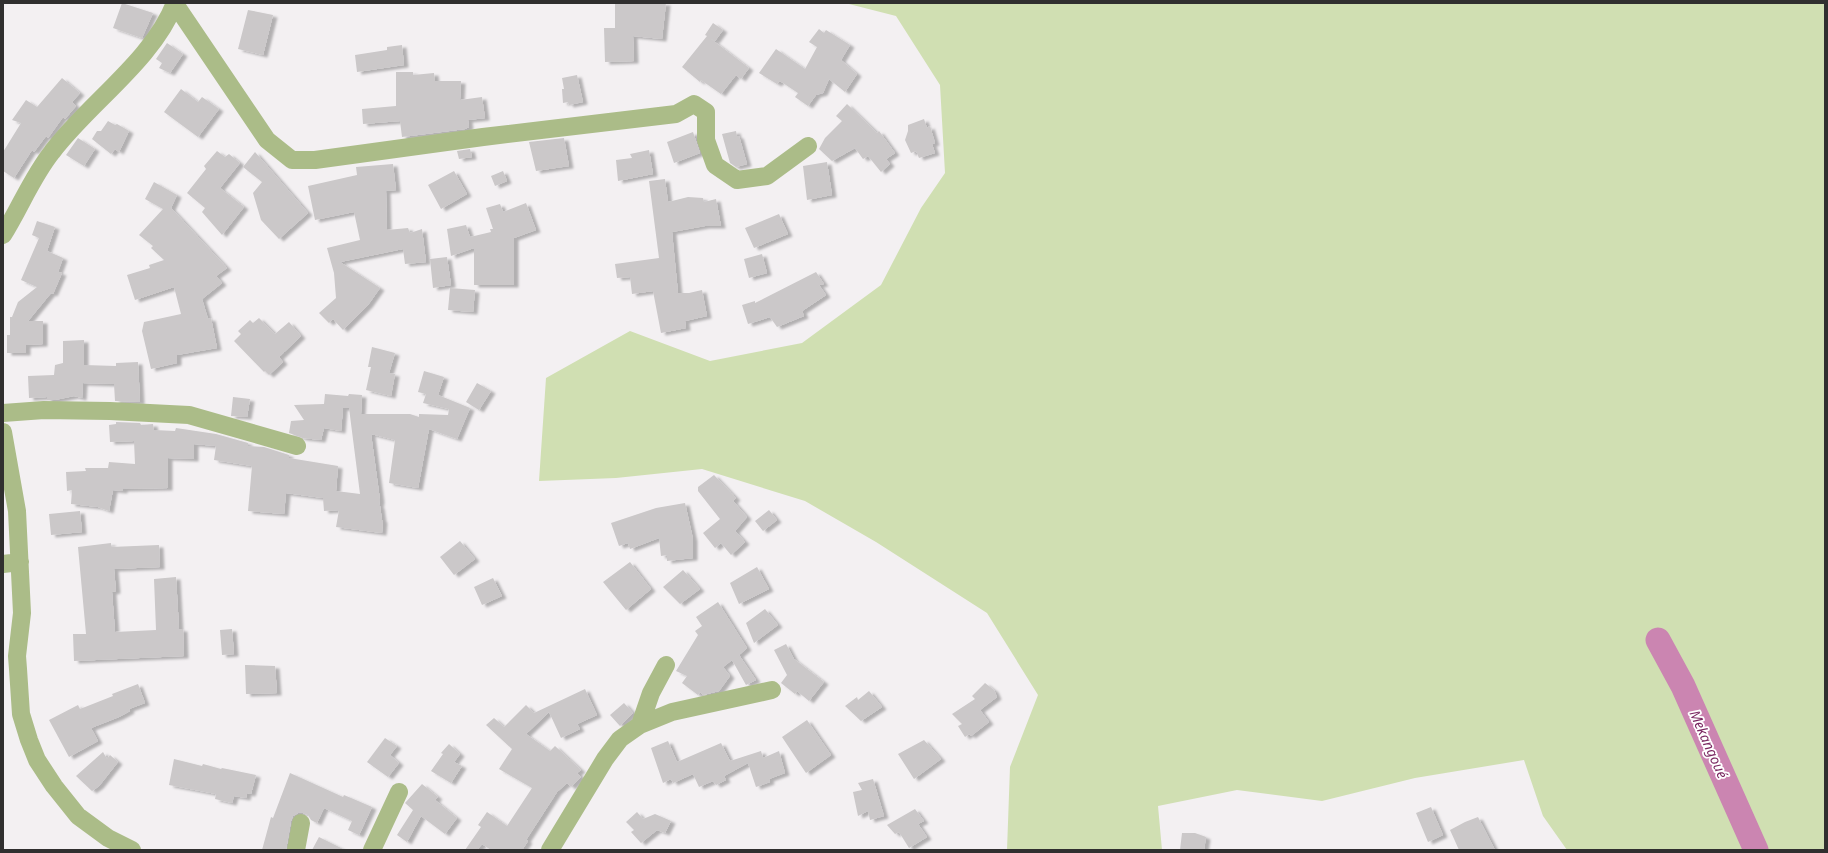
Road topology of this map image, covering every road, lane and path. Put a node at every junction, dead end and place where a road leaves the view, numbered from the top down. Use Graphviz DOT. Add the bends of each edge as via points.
graph roads {
  1 [pos="175,4"];
  2 [pos="808,146"];
  3 [pos="3,235"];
  4 [pos="3,413"];
  5 [pos="3,432"];
  6 [pos="297,446"];
  7 [pos="11,563"];
  8 [pos="666,665"];
  9 [pos="772,690"];
  10 [pos="640,725"];
  11 [pos="399,792"];
  12 [pos="301,823"];
  13 [pos="132,850"];
  14 [pos="296,850"];
  15 [pos="372,850"];
  16 [pos="550,850"];
  1 -- 2 [label="street" via="267,140 292,160 315,160 676,114 694,104 706,112 706,140 715,165 737,180 768,176"];
  1 -- 3 [label="street" via="154,42 74,125 52,152 38,171"];
  4 -- 6 [label="street" via="44,410 189,415"];
  5 -- 7 [label="street" via="17,511"];
  7 -- 13 [label="street" via="22,613 17,656 22,714 37,760 78,816 108,838"];
  8 -- 10 [label="street" via="651,693"];
  9 -- 10 [label="street" via="672,712"];
  10 -- 16 [label="street" via="620,739 605,759"];
  11 -- 15 [label="street"];
  12 -- 14 [label="street"];
}
